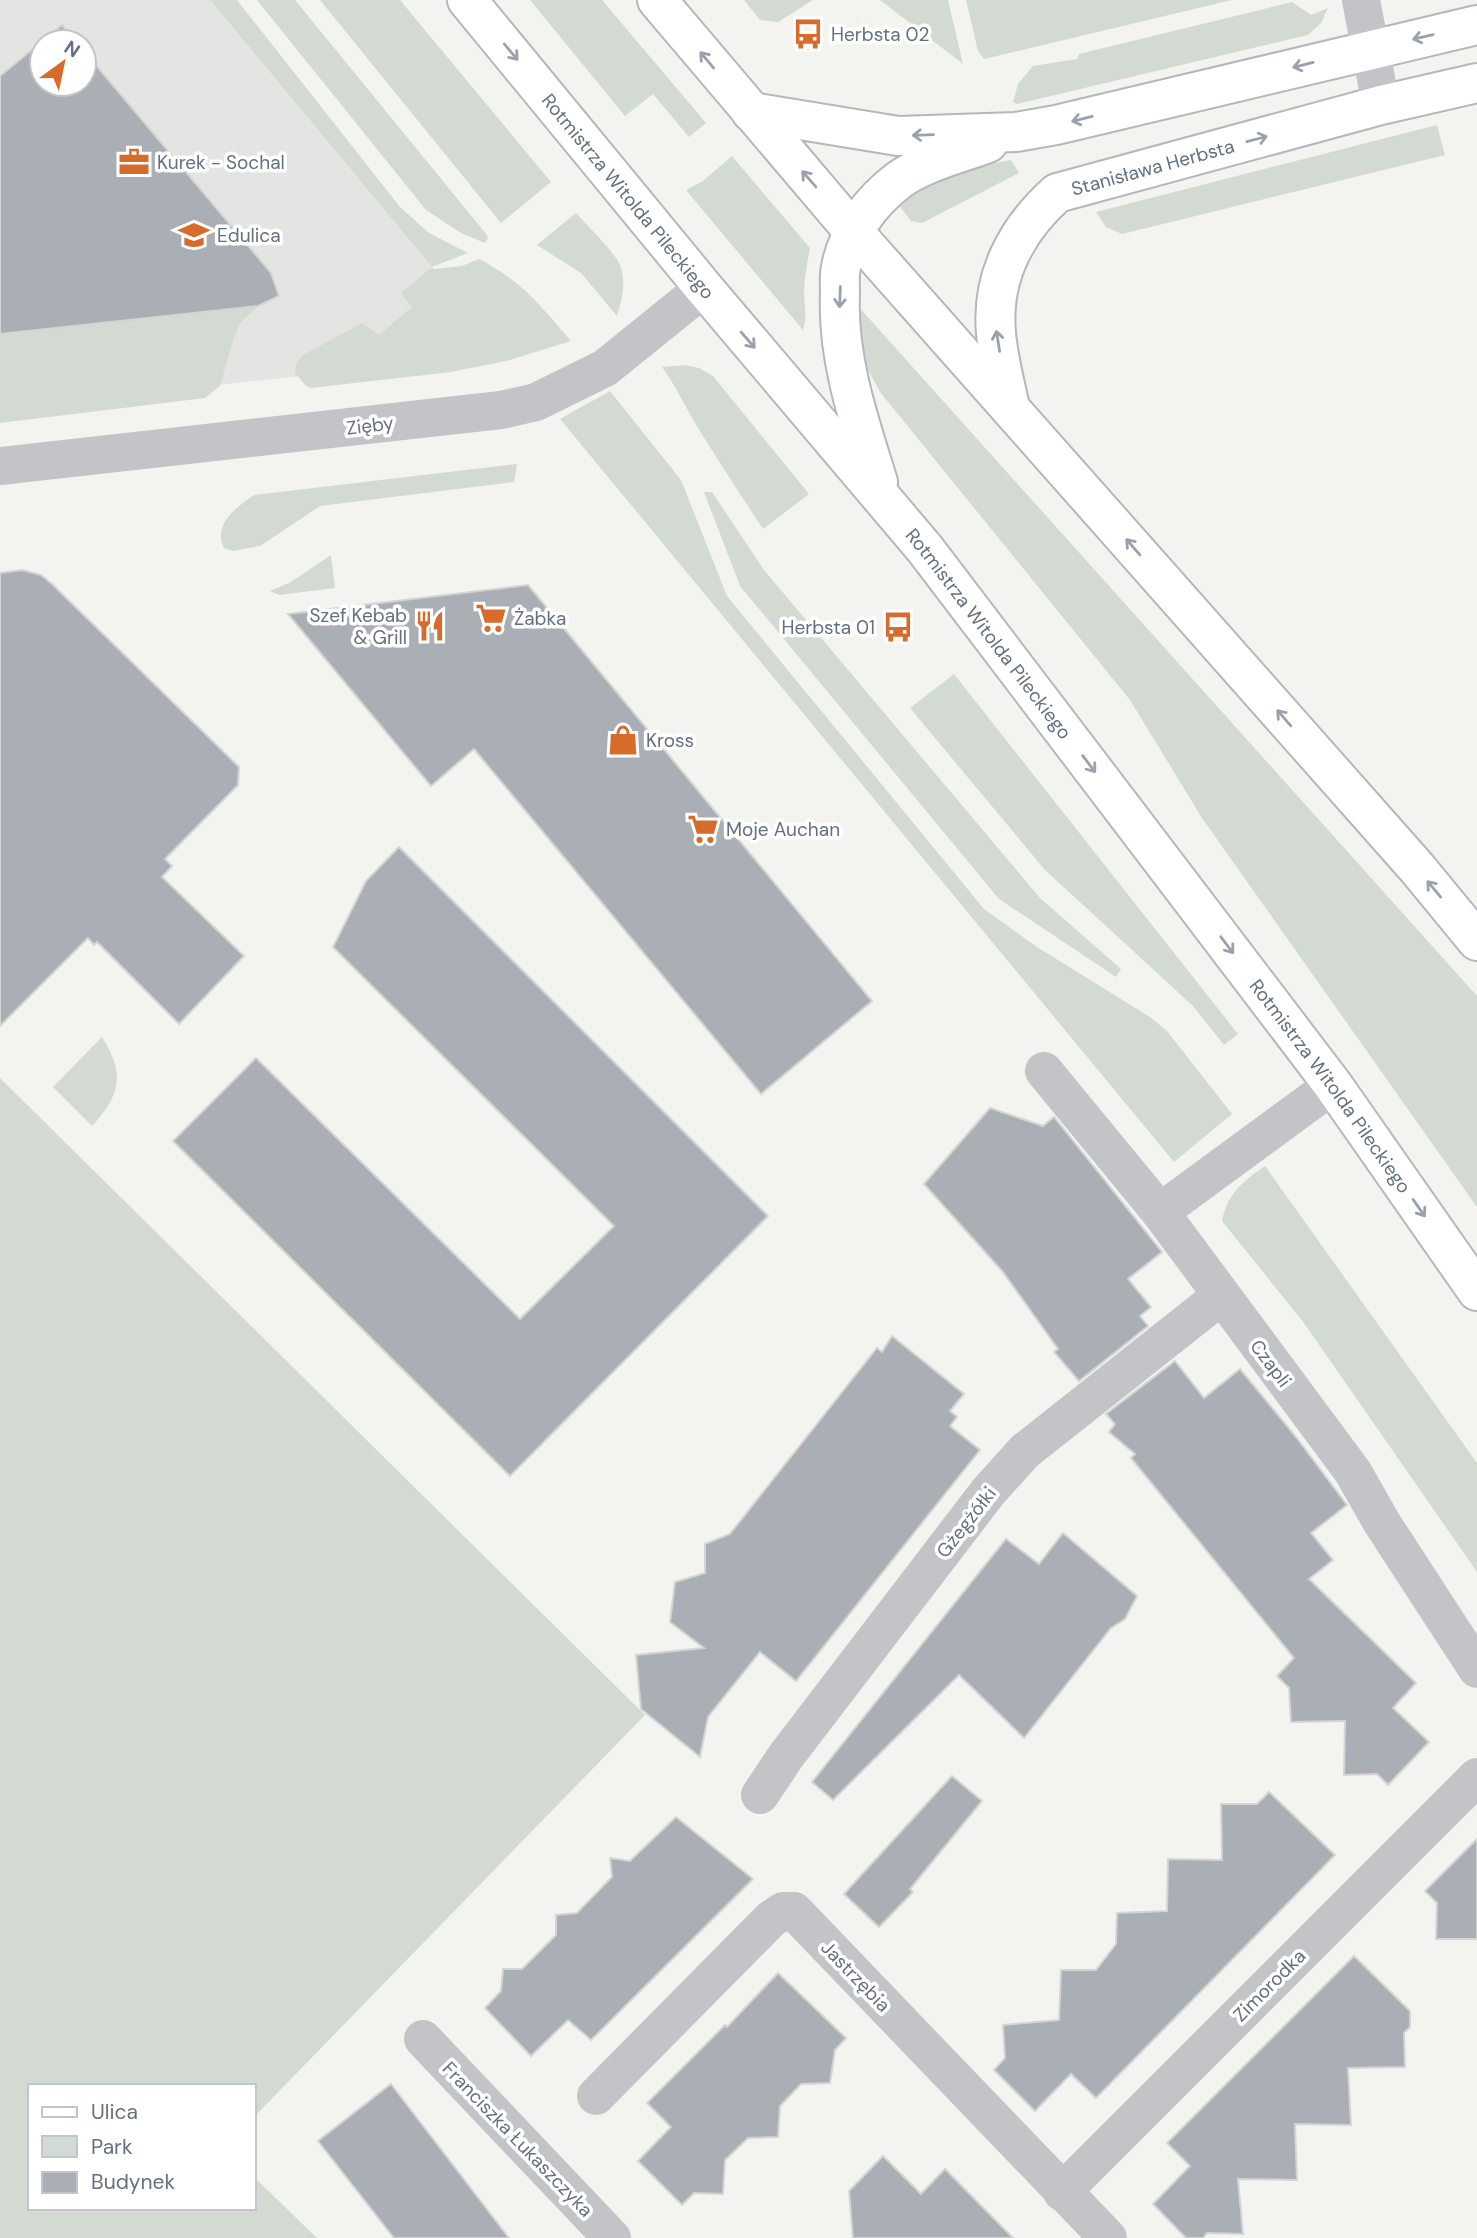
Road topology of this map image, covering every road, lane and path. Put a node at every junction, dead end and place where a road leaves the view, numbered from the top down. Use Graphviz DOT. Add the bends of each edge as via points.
graph roads {
  1 [pos="467,0"];
  2 [pos="657,0"];
  3 [pos="1361,0"];
  4 [pos="1477,25"];
  5 [pos="1370,50"];
  6 [pos="1477,83"];
  7 [pos="1381,105"];
  8 [pos="751,112"];
  9 [pos="1016,132"];
  10 [pos="853,231"];
  11 [pos="704,288"];
  12 [pos="1010,408"];
  13 [pos="0,466"];
  14 [pos="882,497"];
  15 [pos="1477,941"];
  16 [pos="1044,1071"];
  17 [pos="1334,1085"];
  18 [pos="1160,1212"];
  19 [pos="1477,1291"];
  20 [pos="1221,1296"];
  21 [pos="1477,1669"];
  22 [pos="1477,1777"];
  23 [pos="760,1795"];
  24 [pos="423,2039"];
  25 [pos="597,2096"];
  26 [pos="1062,2192"];
  27 [pos="612,2238"];
  28 [pos="1108,2238"];
  1 -- 11 [label="main road, Rotmistrza Witolda Pileckiego, one-way"];
  8 -- 2 [label="main road, one-way"];
  3 -- 5 [label="street"];
  4 -- 5 [label="main road, one-way"];
  5 -- 7 [label="street"];
  5 -- 9 [label="main road, one-way"];
  6 -- 7 [label="main road, Stanisława Herbsta"];
  12 -- 7 [label="main road, Stanisława Herbsta, one-way" via="996,334 999,284 1019,235 1057,193"];
  9 -- 8 [label="main road, one-way" via="898,136"];
  10 -- 8 [label="main road, one-way"];
  9 -- 10 [label="main road" via="900,179"];
  10 -- 12 [label="main road"];
  10 -- 14 [label="main road, one-way" via="841,268 841,338"];
  11 -- 13 [label="street, Zięby" via="605,369 536,402 501,410"];
  11 -- 14 [label="main road, Rotmistrza Witolda Pileckiego, one-way"];
  15 -- 12 [label="main road, one-way"];
  14 -- 17 [label="main road, Rotmistrza Witolda Pileckiego, one-way"];
  16 -- 18 [label="street, Czapli"];
  17 -- 18 [label="street"];
  17 -- 19 [label="main road, Rotmistrza Witolda Pileckiego, one-way"];
  18 -- 20 [label="street, Czapli"];
  20 -- 21 [label="street, Czapli" via="1353,1472"];
  20 -- 23 [label="street, Gżegżółki" via="1016,1461"];
  22 -- 26 [label="street, Zimorodka"];
  24 -- 27 [label="street, Franciszka Łukaszczyka"];
  25 -- 26 [label="street, Jastrzębia" via="771,1919 783,1911 794,1911"];
  26 -- 28 [label="street, Jastrzębia"];
}
